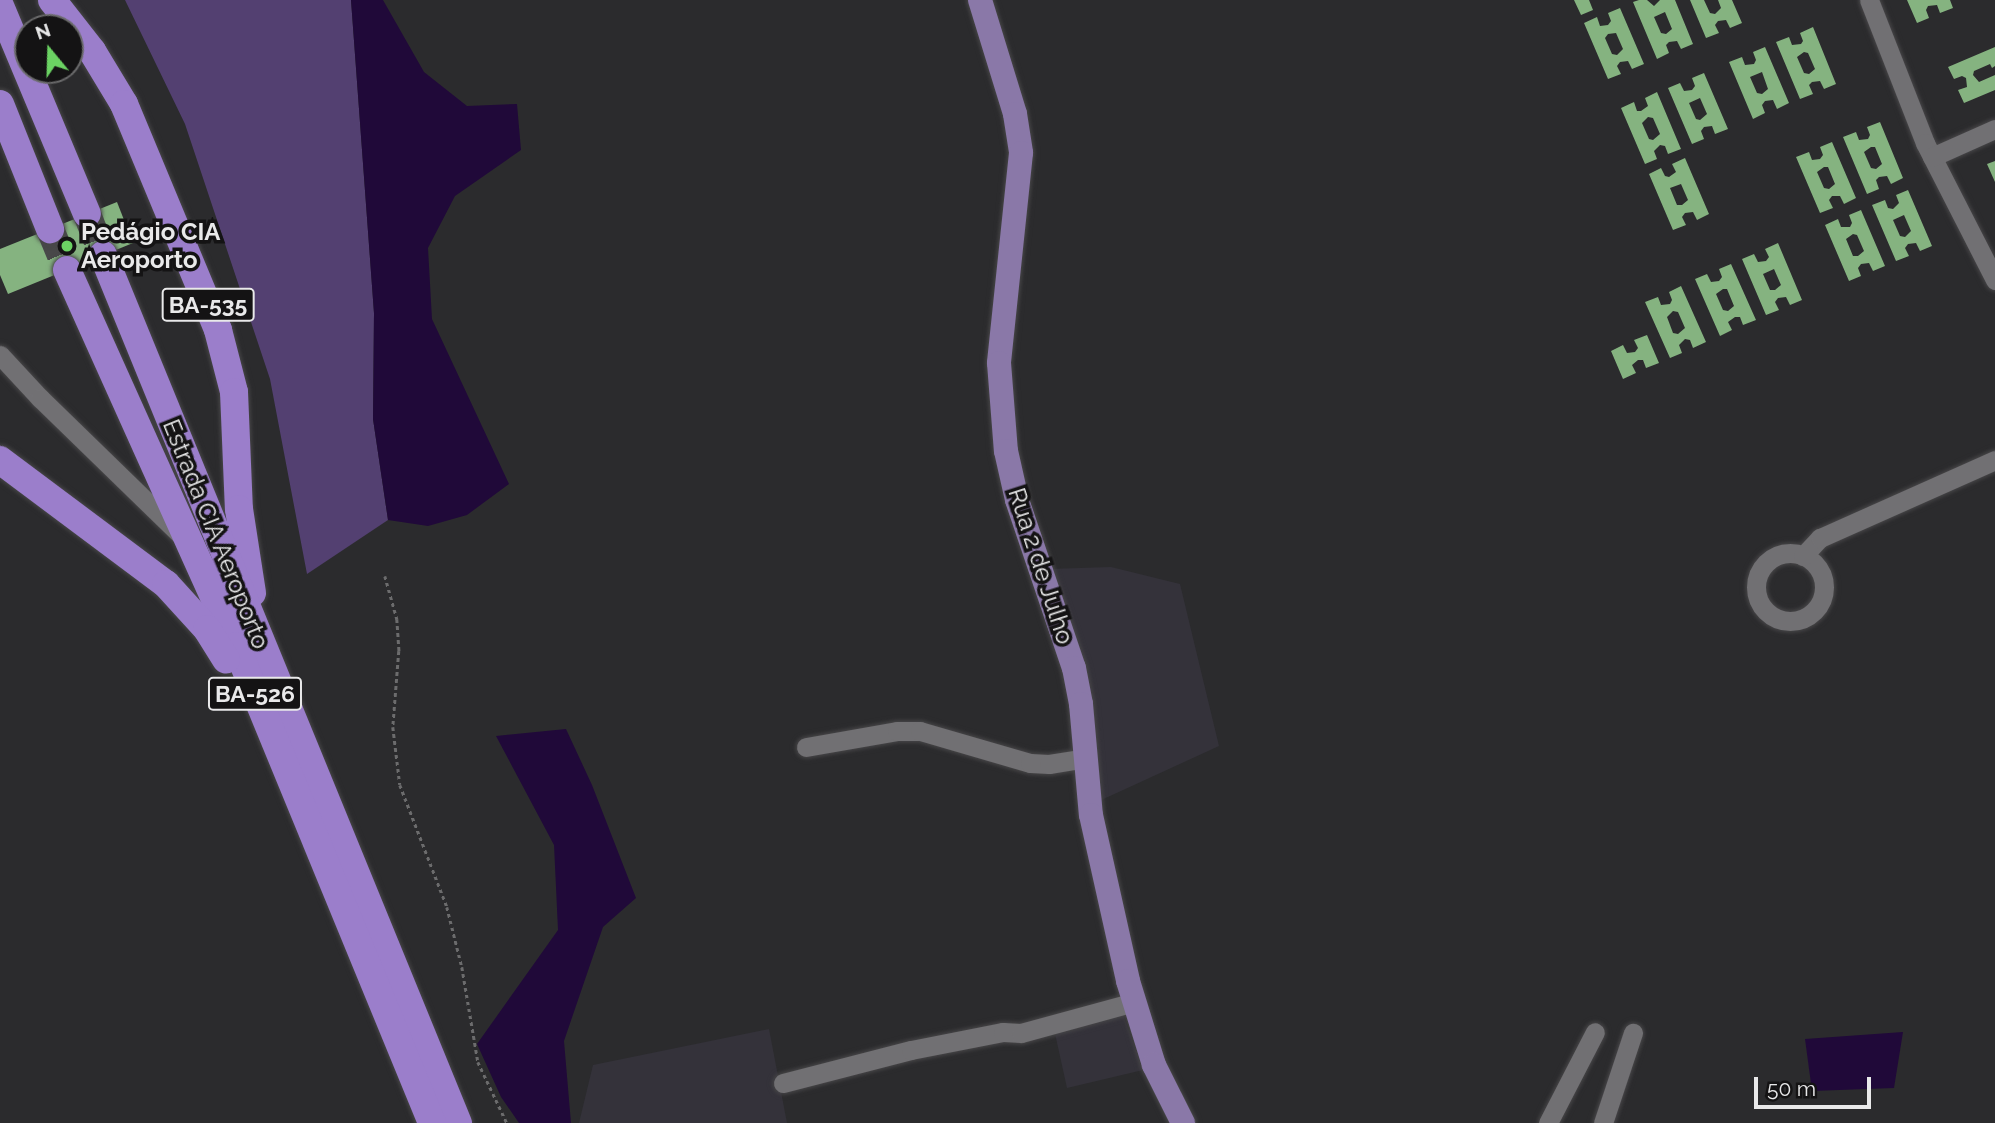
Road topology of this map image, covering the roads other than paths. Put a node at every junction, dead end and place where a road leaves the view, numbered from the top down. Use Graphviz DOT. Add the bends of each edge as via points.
graph roads {
  1 [pos="52,0"];
  2 [pos="980,0"];
  3 [pos="1869,0"];
  4 [pos="0,6"];
  5 [pos="0,104"];
  6 [pos="1995,129"];
  7 [pos="1931,157"];
  8 [pos="87,214"];
  9 [pos="50,229"];
  10 [pos="103,255"];
  11 [pos="67,270"];
  12 [pos="1995,280"];
  13 [pos="0,355"];
  14 [pos="0,460"];
  15 [pos="1995,460"];
  16 [pos="190,543"];
  17 [pos="1803,556"];
  18 [pos="262,644"];
  19 [pos="272,735"];
  20 [pos="806,747"];
  21 [pos="1086,758"];
  22 [pos="1134,1002"];
  23 [pos="1595,1032"];
  24 [pos="1633,1033"];
  25 [pos="783,1083"];
  26 [pos="432,1123"];
  27 [pos="458,1123"];
  28 [pos="1183,1123"];
  29 [pos="1548,1123"];
  30 [pos="1603,1123"];
  1 -- 18 [label="highway, BA-535" via="92,51 124,104 218,330 234,392 239,509"];
  2 -- 21 [label="main road, Rua 2 de Julho" via="1015,114 1021,153 999,363 1006,451 1017,500 1073,668"];
  3 -- 7 [label="street"];
  4 -- 8 [label="highway"];
  5 -- 9 [label="highway"];
  6 -- 7 [label="street"];
  7 -- 12 [label="street"];
  10 -- 18 [label="highway, Estrada CIA Aeroporto / BA-526"];
  11 -- 16 [label="highway, Estrada CIA Aeroporto / BA-526"];
  13 -- 16 [label="street"];
  14 -- 19 [label="highway, BA-526" via="142,564 189,607"];
  15 -- 17 [label="street" via="1820,538"];
  16 -- 19 [label="highway, Estrada CIA Aeroporto / BA-526"];
  18 -- 27 [label="highway, Estrada CIA Aeroporto / BA-526"];
  19 -- 26 [label="highway, Estrada CIA Aeroporto / BA-526"];
  20 -- 21 [label="street" via="920,731 1030,763"];
  21 -- 22 [label="main road, Rua 2 de Julho" via="1098,853"];
  22 -- 25 [label="street" via="1021,1033 1003,1032 911,1050"];
  22 -- 28 [label="main road, Rua 2 de Julho" via="1154,1065"];
  23 -- 29 [label="street"];
  24 -- 30 [label="street"];
}
